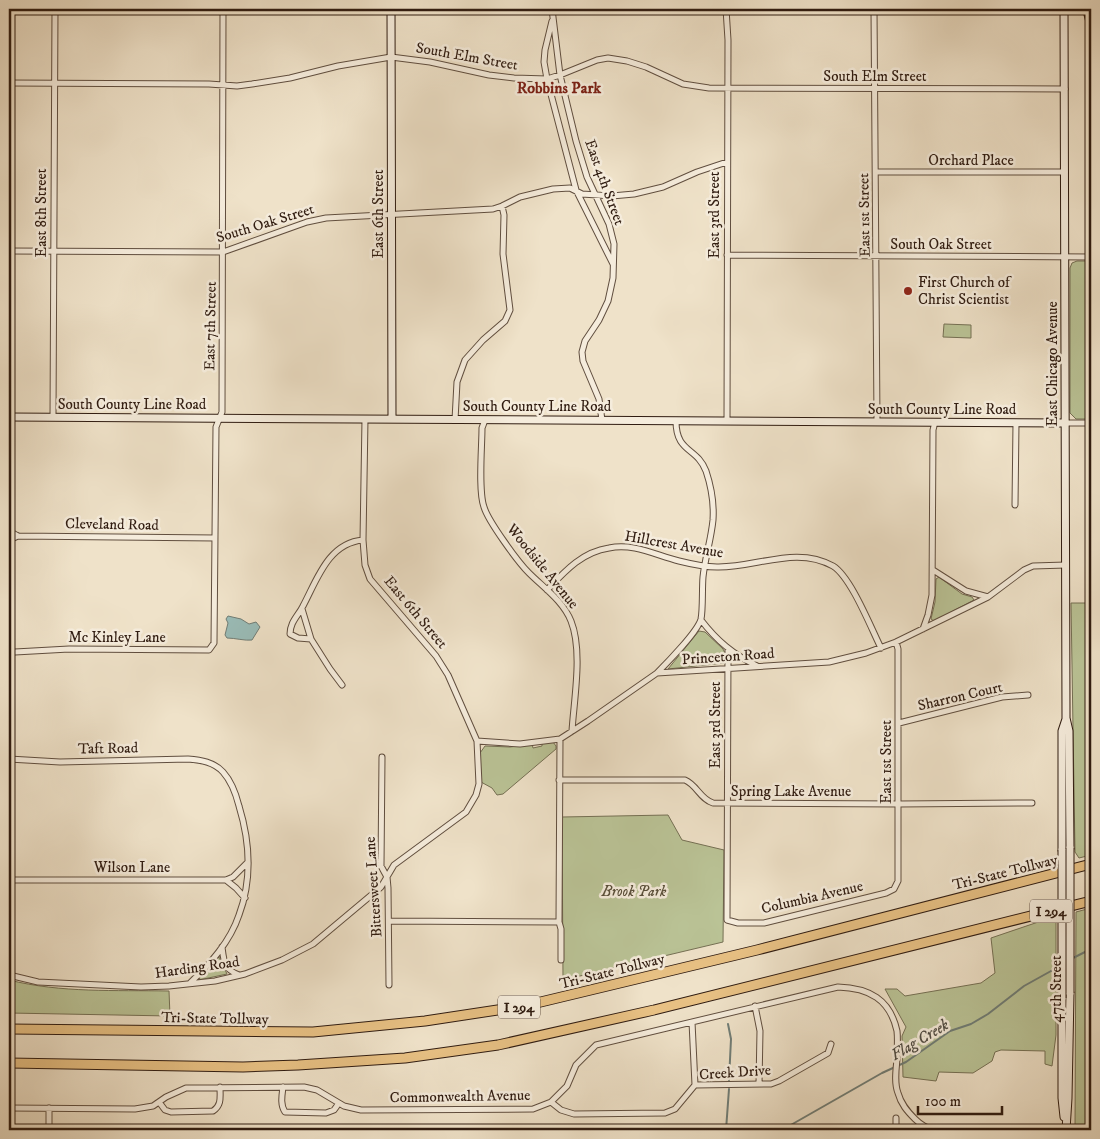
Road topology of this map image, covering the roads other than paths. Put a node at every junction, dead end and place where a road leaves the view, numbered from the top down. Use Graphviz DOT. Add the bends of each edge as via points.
graph roads {
  1 [pos="55,9"];
  2 [pos="224,9"];
  3 [pos="391,9"];
  4 [pos="552,9"];
  5 [pos="726,9"];
  6 [pos="874,9"];
  7 [pos="1064,9"];
  8 [pos="553,18"];
  9 [pos="392,57"];
  10 [pos="560,75"];
  11 [pos="547,79"];
  12 [pos="9,83"];
  13 [pos="54,83"];
  14 [pos="223,85"];
  15 [pos="728,88"];
  16 [pos="875,88"];
  17 [pos="1065,89"];
  18 [pos="727,162"];
  19 [pos="876,172"];
  20 [pos="1065,172"];
  21 [pos="576,190"];
  22 [pos="596,195"];
  23 [pos="502,206"];
  24 [pos="392,213"];
  25 [pos="9,251"];
  26 [pos="53,251"];
  27 [pos="223,252"];
  28 [pos="727,256"];
  29 [pos="877,256"];
  30 [pos="1065,256"];
  31 [pos="1091,257"];
  32 [pos="614,266"];
  33 [pos="9,417"];
  34 [pos="53,417"];
  35 [pos="219,418"];
  36 [pos="365,419"];
  37 [pos="392,419"];
  38 [pos="455,420"];
  39 [pos="485,420"];
  40 [pos="602,420"];
  41 [pos="676,421"];
  42 [pos="727,421"];
  43 [pos="877,422"];
  44 [pos="935,422"];
  45 [pos="1016,423"];
  46 [pos="1066,423"];
  47 [pos="1091,423"];
  48 [pos="1015,505"];
  49 [pos="9,531"];
  50 [pos="18,536"];
  51 [pos="215,538"];
  52 [pos="9,540"];
  53 [pos="363,540"];
  54 [pos="1066,565"];
  55 [pos="704,566"];
  56 [pos="933,570"];
  57 [pos="547,590"];
  58 [pos="988,597"];
  59 [pos="302,609"];
  60 [pos="701,620"];
  61 [pos="923,629"];
  62 [pos="311,639"];
  63 [pos="896,642"];
  64 [pos="214,643"];
  65 [pos="881,648"];
  66 [pos="728,650"];
  67 [pos="12,651"];
  68 [pos="9,654"];
  69 [pos="757,666"];
  70 [pos="728,668"];
  71 [pos="657,673"];
  72 [pos="342,685"];
  73 [pos="1028,695"];
  74 [pos="899,723"];
  75 [pos="572,731"];
  76 [pos="560,739"];
  77 [pos="477,741"];
  78 [pos="382,757"];
  79 [pos="9,759"];
  80 [pos="559,780"];
  81 [pos="1032,802"];
  82 [pos="727,803"];
  83 [pos="899,804"];
  84 [pos="1066,849"];
  85 [pos="249,862"];
  86 [pos="1091,864"];
  87 [pos="387,877"];
  88 [pos="9,880"];
  89 [pos="226,880"];
  90 [pos="898,881"];
  91 [pos="245,898"];
  92 [pos="1091,901"];
  93 [pos="727,920"];
  94 [pos="390,921"];
  95 [pos="559,922"];
  96 [pos="222,947"];
  97 [pos="561,960"];
  98 [pos="9,975"];
  99 [pos="240,975"];
  100 [pos="190,983"];
  101 [pos="390,985"];
  102 [pos="754,1006"];
  103 [pos="692,1022"];
  104 [pos="9,1029"];
  105 [pos="831,1044"];
  106 [pos="9,1063"];
  107 [pos="759,1084"];
  108 [pos="695,1085"];
  109 [pos="220,1087"];
  110 [pos="283,1087"];
  111 [pos="159,1102"];
  112 [pos="551,1102"];
  113 [pos="339,1103"];
  114 [pos="9,1108"];
  115 [pos="49,1108"];
  116 [pos="896,1118"];
  117 [pos="49,1130"];
  118 [pos="896,1130"];
  119 [pos="934,1130"];
  120 [pos="1066,1130"];
  1 -- 13 [label="street, East 8th Street"];
  2 -- 14 [label="street, East 7th Street"];
  3 -- 9 [label="main road, East 6th Street"];
  4 -- 8 [label="street, East 4th Street"];
  5 -- 15 [label="street, East 3rd Street"];
  6 -- 16 [label="street, East 1st Street"];
  7 -- 17 [label="main road, East Chicago Avenue"];
  8 -- 10 [label="street, East 4th Street"];
  8 -- 11 [label="street, East 4th Street" via="545,50"];
  9 -- 11 [label="street, South Elm Street" via="489,75"];
  9 -- 14 [label="street, South Elm Street" via="272,82"];
  9 -- 24 [label="main road, East 6th Street"];
  10 -- 11 [label="street, South Elm Street"];
  10 -- 15 [label="street, South Elm Street" via="597,60 614,58 694,87"];
  10 -- 22 [label="street, East 4th Street" via="578,148"];
  11 -- 21 [label="street, East 4th Street"];
  12 -- 13 [label="street, South Elm Street"];
  13 -- 14 [label="street, South Elm Street"];
  13 -- 26 [label="street, East 8th Street"];
  14 -- 27 [label="street, East 7th Street"];
  15 -- 16 [label="street, South Elm Street"];
  15 -- 18 [label="street, East 3rd Street"];
  16 -- 17 [label="street, South Elm Street"];
  16 -- 19 [label="street, East 1st Street"];
  17 -- 20 [label="main road, East Chicago Avenue"];
  18 -- 22 [label="street, South Oak Street" via="648,191"];
  18 -- 28 [label="street, East 3rd Street"];
  19 -- 20 [label="street, Orchard Place"];
  19 -- 29 [label="street, East 1st Street"];
  20 -- 30 [label="main road, East Chicago Avenue"];
  21 -- 22 [label="street, South Oak Street"];
  21 -- 23 [label="street, South Oak Street" via="564,188 535,193"];
  21 -- 32 [label="street, East 4th Street"];
  22 -- 32 [label="street, East 4th Street" via="612,234"];
  23 -- 24 [label="street, South Oak Street"];
  23 -- 38 [label="street" via="503,254 510,310 505,321 468,354 457,382"];
  24 -- 27 [label="street, South Oak Street" via="307,222"];
  24 -- 37 [label="main road, East 6th Street"];
  25 -- 26 [label="street, South Oak Street"];
  26 -- 27 [label="street, South Oak Street"];
  26 -- 34 [label="street, East 8th Street"];
  27 -- 35 [label="street, East 7th Street" via="222,412"];
  28 -- 29 [label="street, South Oak Street"];
  28 -- 42 [label="street, East 3rd Street"];
  29 -- 30 [label="street, South Oak Street"];
  29 -- 43 [label="street, East 1st Street"];
  30 -- 31 [label="street, South Oak Street"];
  30 -- 46 [label="main road, East Chicago Avenue"];
  32 -- 40 [label="street, East 4th Street" via="608,301 582,352 599,399"];
  33 -- 34 [label="main road, South County Line Road"];
  34 -- 35 [label="main road, South County Line Road"];
  35 -- 36 [label="main road, South County Line Road"];
  35 -- 51 [label="street, East 7th Street" via="216,427"];
  36 -- 37 [label="main road, South County Line Road"];
  36 -- 53 [label="street, East 6th Street"];
  37 -- 38 [label="main road, South County Line Road"];
  38 -- 39 [label="main road, South County Line Road"];
  39 -- 40 [label="main road, South County Line Road"];
  39 -- 57 [label="street, Woodside Avenue" via="482,428 484,507 527,571"];
  40 -- 41 [label="main road, South County Line Road"];
  41 -- 42 [label="main road, South County Line Road"];
  41 -- 55 [label="street" via="677,437 705,468 710,484 713,520"];
  42 -- 43 [label="main road, South County Line Road"];
  43 -- 44 [label="main road, South County Line Road"];
  44 -- 45 [label="main road, South County Line Road"];
  44 -- 56 [label="street"];
  45 -- 46 [label="main road, South County Line Road"];
  45 -- 48 [label="street"];
  46 -- 47 [label="street"];
  46 -- 54 [label="main road, East Chicago Avenue"];
  49 -- 50 [label="street, Cleveland Road"];
  50 -- 51 [label="street, Cleveland Road"];
  50 -- 52 [label="street"];
  51 -- 64 [label="street, East 7th Street"];
  53 -- 59 [label="street" via="345,545 330,558"];
  53 -- 77 [label="street, East 6th Street" via="370,579 440,662"];
  54 -- 58 [label="street, Princeton Road" via="1033,566"];
  54 -- 84 [label="main road, East Chicago Avenue" via="1066,718 1069,730"];
  55 -- 57 [label="street, Hillcrest Avenue" via="635,547 610,547 576,562"];
  55 -- 60 [label="street"];
  55 -- 65 [label="street, Hillcrest Avenue" via="730,566 791,557 834,567 855,596"];
  56 -- 58 [label="street" via="966,592"];
  56 -- 61 [label="street" via="932,595"];
  57 -- 75 [label="street, Woodside Avenue" via="564,608 575,634 577,658"];
  58 -- 61 [label="street, Princeton Road"];
  59 -- 62 [label="street"];
  59 -- 62 [label="street" via="290,626 290,634"];
  60 -- 66 [label="street"];
  60 -- 71 [label="street"];
  61 -- 63 [label="street, Princeton Road"];
  62 -- 72 [label="street"];
  63 -- 65 [label="street, Princeton Road"];
  63 -- 74 [label="street, East 1st Street"];
  64 -- 67 [label="street, Mc Kinley Lane" via="209,650"];
  65 -- 69 [label="street, Princeton Road" via="828,662"];
  66 -- 69 [label="street"];
  66 -- 70 [label="street, East 3rd Street"];
  67 -- 68 [label="street, Mc Kinley Lane"];
  69 -- 70 [label="street, Princeton Road"];
  70 -- 71 [label="street, Princeton Road"];
  70 -- 82 [label="street, East 3rd Street"];
  71 -- 75 [label="street"];
  73 -- 74 [label="street, Sharron Court" via="1002,697"];
  74 -- 83 [label="street, East 1st Street"];
  75 -- 76 [label="street"];
  76 -- 77 [label="street" via="520,744"];
  76 -- 80 [label="street"];
  77 -- 87 [label="street, East 6th Street" via="479,784 466,812 394,865"];
  78 -- 87 [label="street, Bittersweet Lane" via="381,866"];
  79 -- 85 [label="street, Taft Road" via="208,761 223,771 234,788 244,823"];
  80 -- 82 [label="street, Spring Lake Avenue" via="685,780 708,801"];
  80 -- 95 [label="street"];
  81 -- 83 [label="street, Spring Lake Avenue"];
  82 -- 83 [label="street, Spring Lake Avenue"];
  82 -- 93 [label="street, East 3rd Street"];
  83 -- 90 [label="street, East 1st Street"];
  84 -- 120 [label="main road, 47th Street, bridge" via="1070,993"];
  84 -- 120 [label="main road, 47th Street, bridge" via="1062,998 1062,1098"];
  85 -- 89 [label="street"];
  85 -- 91 [label="street"];
  86 -- 104 [label="highway, Tri-State Tollway / I 294" via="524,1006 425,1021 313,1032"];
  87 -- 94 [label="street, Bittersweet Lane"];
  87 -- 99 [label="street, Harding Road" via="381,887 313,944 282,960"];
  88 -- 89 [label="street, Wilson Lane"];
  89 -- 91 [label="street"];
  90 -- 93 [label="street, Columbia Avenue" via="886,893 764,923"];
  91 -- 96 [label="street"];
  92 -- 106 [label="highway, I 294" via="654,1010 498,1045 405,1058 298,1065"];
  94 -- 95 [label="street"];
  94 -- 101 [label="street, Bittersweet Lane"];
  95 -- 97 [label="street"];
  96 -- 99 [label="street" via="228,969"];
  96 -- 100 [label="street"];
  98 -- 100 [label="street, Harding Road" via="38,982 108,986"];
  99 -- 100 [label="street, Harding Road"];
  102 -- 103 [label="street, Commonwealth Avenue"];
  102 -- 107 [label="street" via="760,1032"];
  102 -- 119 [label="street, Commonwealth Avenue" via="838,987 856,988 871,994 884,1003 897,1033 896,1082 899,1097 908,1113 924,1127"];
  103 -- 108 [label="street"];
  103 -- 112 [label="street, Commonwealth Avenue" via="596,1045 576,1065 567,1086"];
  105 -- 107 [label="street, Creek Drive" via="828,1053 779,1081"];
  107 -- 108 [label="street, Creek Drive"];
  108 -- 112 [label="street, Creek Drive" via="675,1109 665,1113 574,1114"];
  109 -- 110 [label="street, Commonwealth Avenue"];
  109 -- 111 [label="street, Commonwealth Avenue" via="186,1088"];
  109 -- 111 [label="street" via="220,1102 213,1111 171,1112"];
  110 -- 113 [label="street, Commonwealth Avenue" via="317,1090"];
  110 -- 113 [label="street" via="282,1108 285,1112 326,1112 334,1110"];
  111 -- 115 [label="street, Commonwealth Avenue" via="135,1109"];
  112 -- 113 [label="street, Commonwealth Avenue" via="533,1109 361,1110"];
  114 -- 115 [label="street, Commonwealth Avenue"];
  115 -- 117 [label="street"];
  116 -- 118 [label="street"];
}
